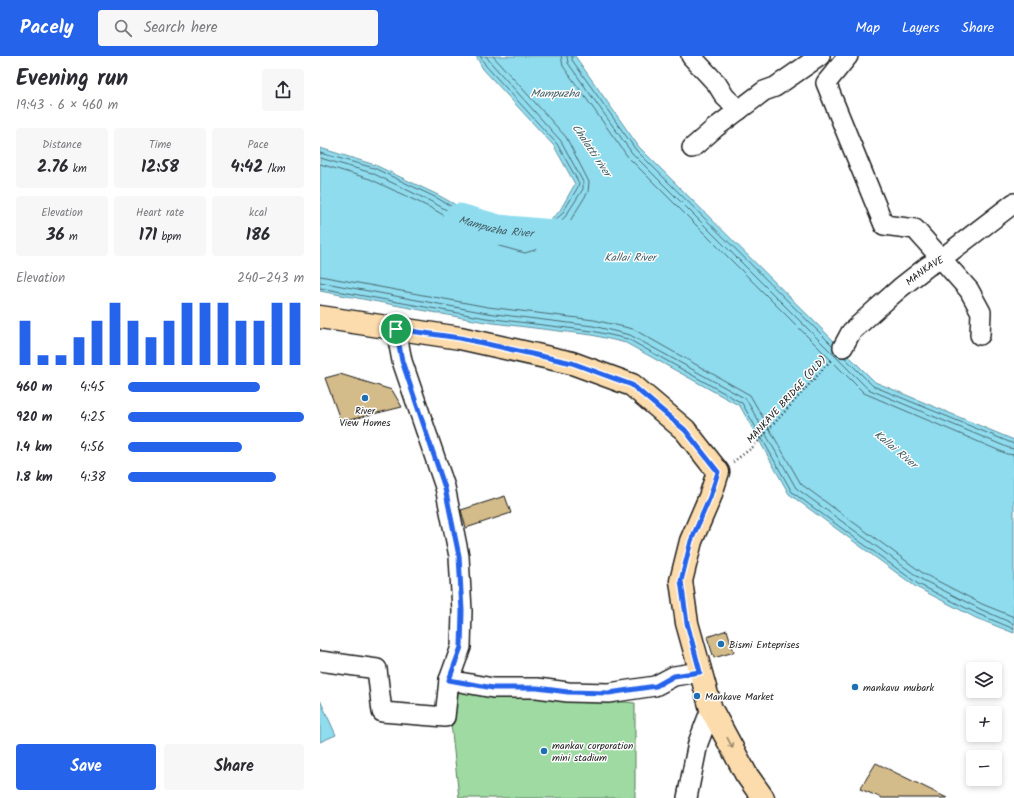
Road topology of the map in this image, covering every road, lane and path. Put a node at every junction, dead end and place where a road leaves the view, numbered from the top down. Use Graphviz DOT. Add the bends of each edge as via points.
graph roads {
  1 [pos="691,56"];
  2 [pos="820,56"];
  3 [pos="839,59"];
  4 [pos="739,110"];
  5 [pos="692,148"];
  6 [pos="1014,203"];
  7 [pos="941,259"];
  8 [pos="320,317"];
  9 [pos="396,329"];
  10 [pos="980,335"];
  11 [pos="843,347"];
  12 [pos="718,472"];
  13 [pos="320,661"];
  14 [pos="700,672"];
  15 [pos="449,680"];
  16 [pos="711,709"];
  17 [pos="687,798"];
  18 [pos="763,798"];
  1 -- 4 [label="street"];
  2 -- 4 [label="street"];
  3 -- 7 [label="street" via="826,83 884,225 914,229"];
  4 -- 5 [label="street"];
  6 -- 7 [label="street, MANKAVE"];
  7 -- 10 [label="street" via="969,290 981,312"];
  7 -- 11 [label="street, MANKAVE" via="928,266 884,302 851,332"];
  8 -- 9 [label="main road"];
  9 -- 12 [label="main road" via="460,338 572,363 632,385 685,430"];
  9 -- 15 [label="street" via="402,361 445,488 459,556 461,647"];
  11 -- 12 [label="path, MANKAVE BRIDGE (OLD)" via="754,447"];
  12 -- 14 [label="main road" via="691,541 681,581 687,623"];
  13 -- 15 [label="street" via="377,669 382,712 445,717"];
  14 -- 15 [label="street" via="674,676 656,686 609,693 493,688"];
  14 -- 16 [label="main road"];
  16 -- 17 [label="street" via="698,743"];
  16 -- 18 [label="main road, one-way" via="746,774"];
}
